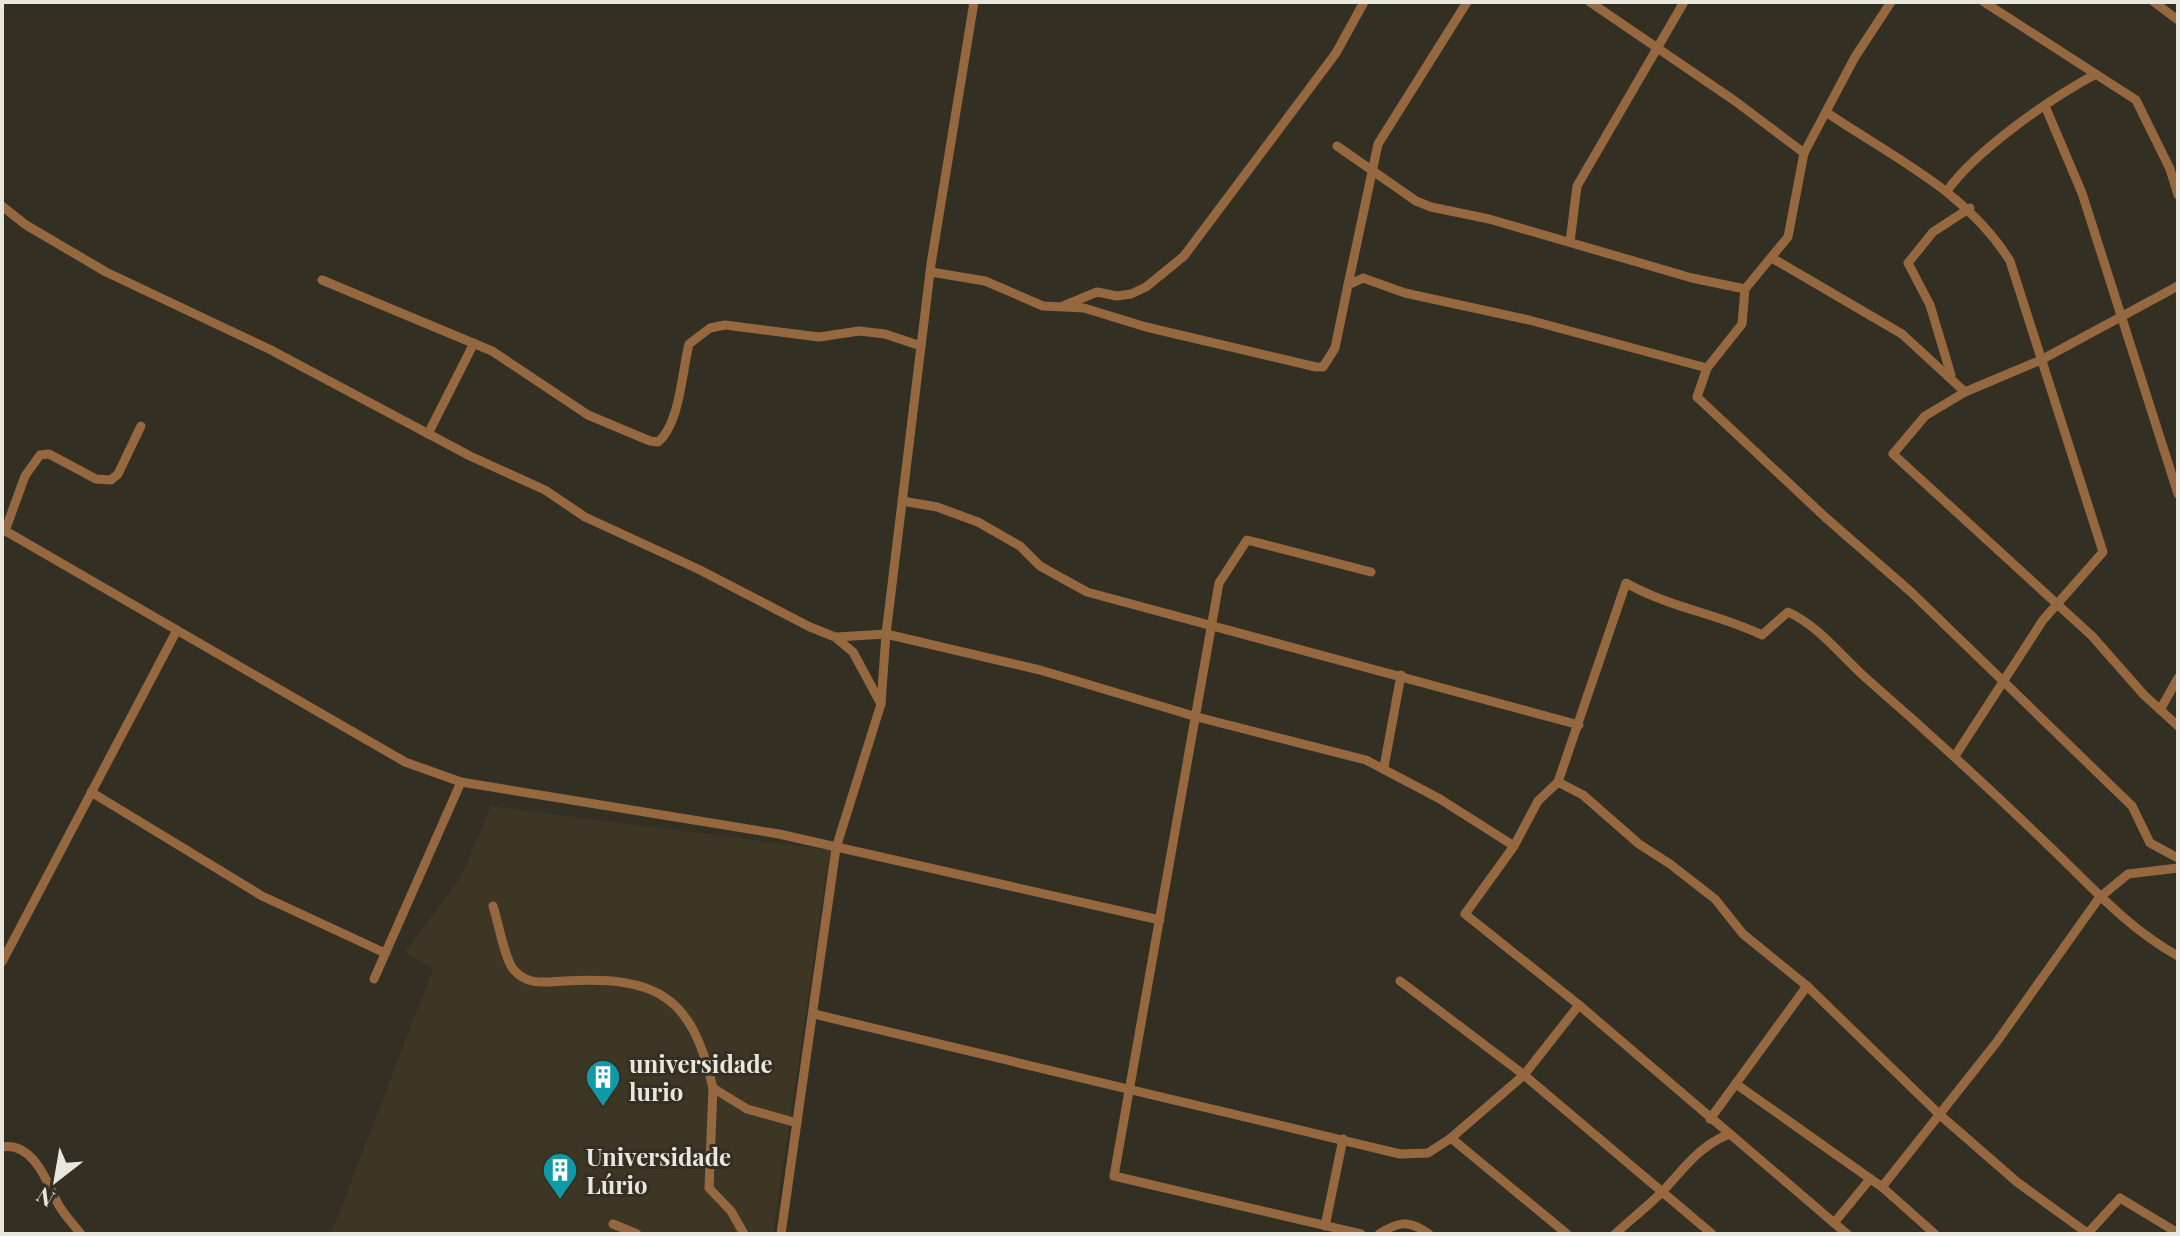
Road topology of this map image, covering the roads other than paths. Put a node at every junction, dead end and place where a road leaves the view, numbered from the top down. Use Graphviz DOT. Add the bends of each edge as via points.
graph roads {
  1 [pos="974,2"];
  2 [pos="1364,2"];
  3 [pos="1467,2"];
  4 [pos="1590,2"];
  5 [pos="1684,2"];
  6 [pos="1891,2"];
  7 [pos="1984,2"];
  8 [pos="2154,2"];
  9 [pos="2178,20"];
  10 [pos="1656,47"];
  11 [pos="2096,74"];
  12 [pos="2045,106"];
  13 [pos="1826,112"];
  14 [pos="1337,146"];
  15 [pos="1804,153"];
  16 [pos="1373,170"];
  17 [pos="1947,191"];
  18 [pos="2178,195"];
  19 [pos="2,206"];
  20 [pos="1970,208"];
  21 [pos="1570,242"];
  22 [pos="1772,258"];
  23 [pos="931,272"];
  24 [pos="322,280"];
  25 [pos="1348,285"];
  26 [pos="2178,286"];
  27 [pos="1745,289"];
  28 [pos="1058,308"];
  29 [pos="2122,313"];
  30 [pos="474,343"];
  31 [pos="921,346"];
  32 [pos="2041,360"];
  33 [pos="1707,368"];
  34 [pos="1953,381"];
  35 [pos="1965,392"];
  36 [pos="141,426"];
  37 [pos="428,434"];
  38 [pos="2178,494"];
  39 [pos="902,501"];
  40 [pos="4,530"];
  41 [pos="1371,572"];
  42 [pos="2057,603"];
  43 [pos="1211,624"];
  44 [pos="177,630"];
  45 [pos="886,634"];
  46 [pos="835,637"];
  47 [pos="1401,675"];
  48 [pos="2178,678"];
  49 [pos="2003,682"];
  50 [pos="881,704"];
  51 [pos="2160,710"];
  52 [pos="1197,717"];
  53 [pos="1579,725"];
  54 [pos="2178,726"];
  55 [pos="1955,756"];
  56 [pos="1384,767"];
  57 [pos="461,782"];
  58 [pos="1558,782"];
  59 [pos="91,792"];
  60 [pos="1514,846"];
  61 [pos="836,848"];
  62 [pos="2178,858"];
  63 [pos="2178,868"];
  64 [pos="2099,898"];
  65 [pos="493,906"];
  66 [pos="1160,920"];
  67 [pos="385,953"];
  68 [pos="2178,956"];
  69 [pos="2,962"];
  70 [pos="374,979"];
  71 [pos="1400,981"];
  72 [pos="1807,986"];
  73 [pos="1579,1005"];
  74 [pos="814,1014"];
  75 [pos="1524,1075"];
  76 [pos="1736,1084"];
  77 [pos="1127,1086"];
  78 [pos="713,1088"];
  79 [pos="1940,1115"];
  80 [pos="1710,1119"];
  81 [pos="797,1123"];
  82 [pos="1727,1135"];
  83 [pos="1451,1138"];
  84 [pos="1343,1139"];
  85 [pos="2,1147"];
  86 [pos="1870,1179"];
  87 [pos="1882,1187"];
  88 [pos="1661,1192"];
  89 [pos="1834,1223"];
  90 [pos="613,1224"];
  91 [pos="1325,1226"];
  92 [pos="2178,1233"];
  93 [pos="81,1234"];
  94 [pos="637,1234"];
  95 [pos="744,1234"];
  96 [pos="781,1234"];
  97 [pos="1361,1234"];
  98 [pos="1379,1234"];
  99 [pos="1429,1234"];
  100 [pos="1567,1234"];
  101 [pos="1615,1234"];
  102 [pos="1712,1234"];
  103 [pos="1847,1234"];
  104 [pos="1935,1234"];
  105 [pos="2087,1234"];
  1 -- 23 [label="street"];
  2 -- 28 [label="street" via="1336,53 1184,256 1131,294 1097,292"];
  3 -- 16 [label="street" via="1378,144"];
  4 -- 10 [label="street"];
  5 -- 10 [label="street"];
  6 -- 13 [label="street"];
  7 -- 11 [label="street"];
  8 -- 9 [label="street"];
  10 -- 15 [label="street"];
  10 -- 21 [label="street" via="1577,186"];
  11 -- 12 [label="street"];
  11 -- 18 [label="street" via="2136,100"];
  12 -- 17 [label="street" via="1972,160"];
  12 -- 29 [label="street" via="2082,193"];
  13 -- 15 [label="street"];
  13 -- 17 [label="street"];
  14 -- 16 [label="street"];
  15 -- 22 [label="street" via="1788,237"];
  16 -- 21 [label="street" via="1431,207"];
  16 -- 25 [label="street"];
  17 -- 20 [label="street"];
  19 -- 37 [label="street" via="106,272 269,349"];
  20 -- 32 [label="street" via="2010,261"];
  20 -- 34 [label="street" via="1933,232 1908,263 1930,305"];
  21 -- 27 [label="street"];
  22 -- 27 [label="street"];
  22 -- 34 [label="street" via="1902,334"];
  23 -- 28 [label="street" via="985,281"];
  23 -- 31 [label="street"];
  24 -- 30 [label="street"];
  25 -- 28 [label="street" via="1335,348 1323,367 1084,308"];
  25 -- 33 [label="street" via="1363,278"];
  26 -- 29 [label="street"];
  27 -- 33 [label="street" via="1742,324"];
  29 -- 32 [label="street"];
  29 -- 38 [label="street"];
  30 -- 31 [label="street" via="588,415 658,442 666,436 680,394 689,344 710,328 748,326 819,337 859,331"];
  30 -- 37 [label="street"];
  31 -- 39 [label="street"];
  32 -- 35 [label="street"];
  32 -- 42 [label="street" via="2103,552"];
  33 -- 49 [label="street" via="1697,397"];
  34 -- 35 [label="street"];
  35 -- 42 [label="street" via="1925,416 1893,454"];
  36 -- 40 [label="street" via="111,480 96,479 49,454 40,455 25,476"];
  37 -- 46 [label="street" via="545,490 585,517"];
  39 -- 43 [label="street" via="978,522 1087,592"];
  39 -- 45 [label="street"];
  40 -- 44 [label="street"];
  41 -- 43 [label="street" via="1247,540 1219,583"];
  42 -- 49 [label="street"];
  42 -- 51 [label="street"];
  43 -- 47 [label="street"];
  43 -- 52 [label="street"];
  44 -- 57 [label="street" via="405,762"];
  44 -- 59 [label="street"];
  45 -- 46 [label="street"];
  45 -- 50 [label="street"];
  45 -- 52 [label="street" via="1119,691"];
  46 -- 50 [label="street" via="853,652"];
  47 -- 53 [label="street"];
  47 -- 56 [label="street"];
  48 -- 51 [label="street"];
  49 -- 55 [label="street"];
  49 -- 62 [label="street" via="2132,806 2150,843"];
  50 -- 61 [label="street"];
  51 -- 54 [label="street"];
  52 -- 56 [label="street"];
  52 -- 66 [label="street"];
  53 -- 55 [label="street" via="1626,583 1664,604 1737,622 1762,635 1788,612 1796,615"];
  53 -- 58 [label="street"];
  55 -- 64 [label="street"];
  56 -- 60 [label="street"];
  57 -- 61 [label="street" via="732,825"];
  57 -- 67 [label="street"];
  58 -- 60 [label="street" via="1538,801"];
  58 -- 72 [label="street" via="1583,795 1715,899 1743,934"];
  59 -- 67 [label="street" via="262,896"];
  59 -- 69 [label="street"];
  60 -- 73 [label="street" via="1465,914"];
  61 -- 66 [label="street"];
  61 -- 74 [label="street"];
  63 -- 64 [label="street" via="2128,874"];
  64 -- 68 [label="street"];
  64 -- 79 [label="street"];
  65 -- 78 [label="street" via="511,969 531,983 619,982 676,1002 705,1051"];
  66 -- 77 [label="street"];
  67 -- 70 [label="street"];
  71 -- 75 [label="street"];
  72 -- 76 [label="street"];
  72 -- 79 [label="street"];
  73 -- 75 [label="street"];
  73 -- 80 [label="street"];
  74 -- 77 [label="street"];
  74 -- 81 [label="street"];
  75 -- 83 [label="street"];
  75 -- 88 [label="street"];
  76 -- 80 [label="street"];
  76 -- 86 [label="street"];
  77 -- 84 [label="street"];
  77 -- 91 [label="street" via="1114,1176"];
  78 -- 81 [label="street" via="747,1109"];
  78 -- 95 [label="street" via="709,1188"];
  79 -- 87 [label="street"];
  79 -- 105 [label="street"];
  80 -- 82 [label="street"];
  81 -- 96 [label="street"];
  82 -- 88 [label="street" via="1689,1160"];
  82 -- 89 [label="street"];
  83 -- 84 [label="street" via="1417,1154"];
  83 -- 100 [label="street"];
  84 -- 91 [label="street"];
  85 -- 93 [label="street" via="15,1148 43,1169 58,1204"];
  86 -- 87 [label="street"];
  86 -- 89 [label="street"];
  87 -- 104 [label="street"];
  88 -- 101 [label="street"];
  88 -- 102 [label="street"];
  89 -- 103 [label="street"];
  90 -- 94 [label="street"];
  91 -- 97 [label="street"];
  92 -- 105 [label="street" via="2120,1198"];
  98 -- 99 [label="street" via="1407,1222"];
}
